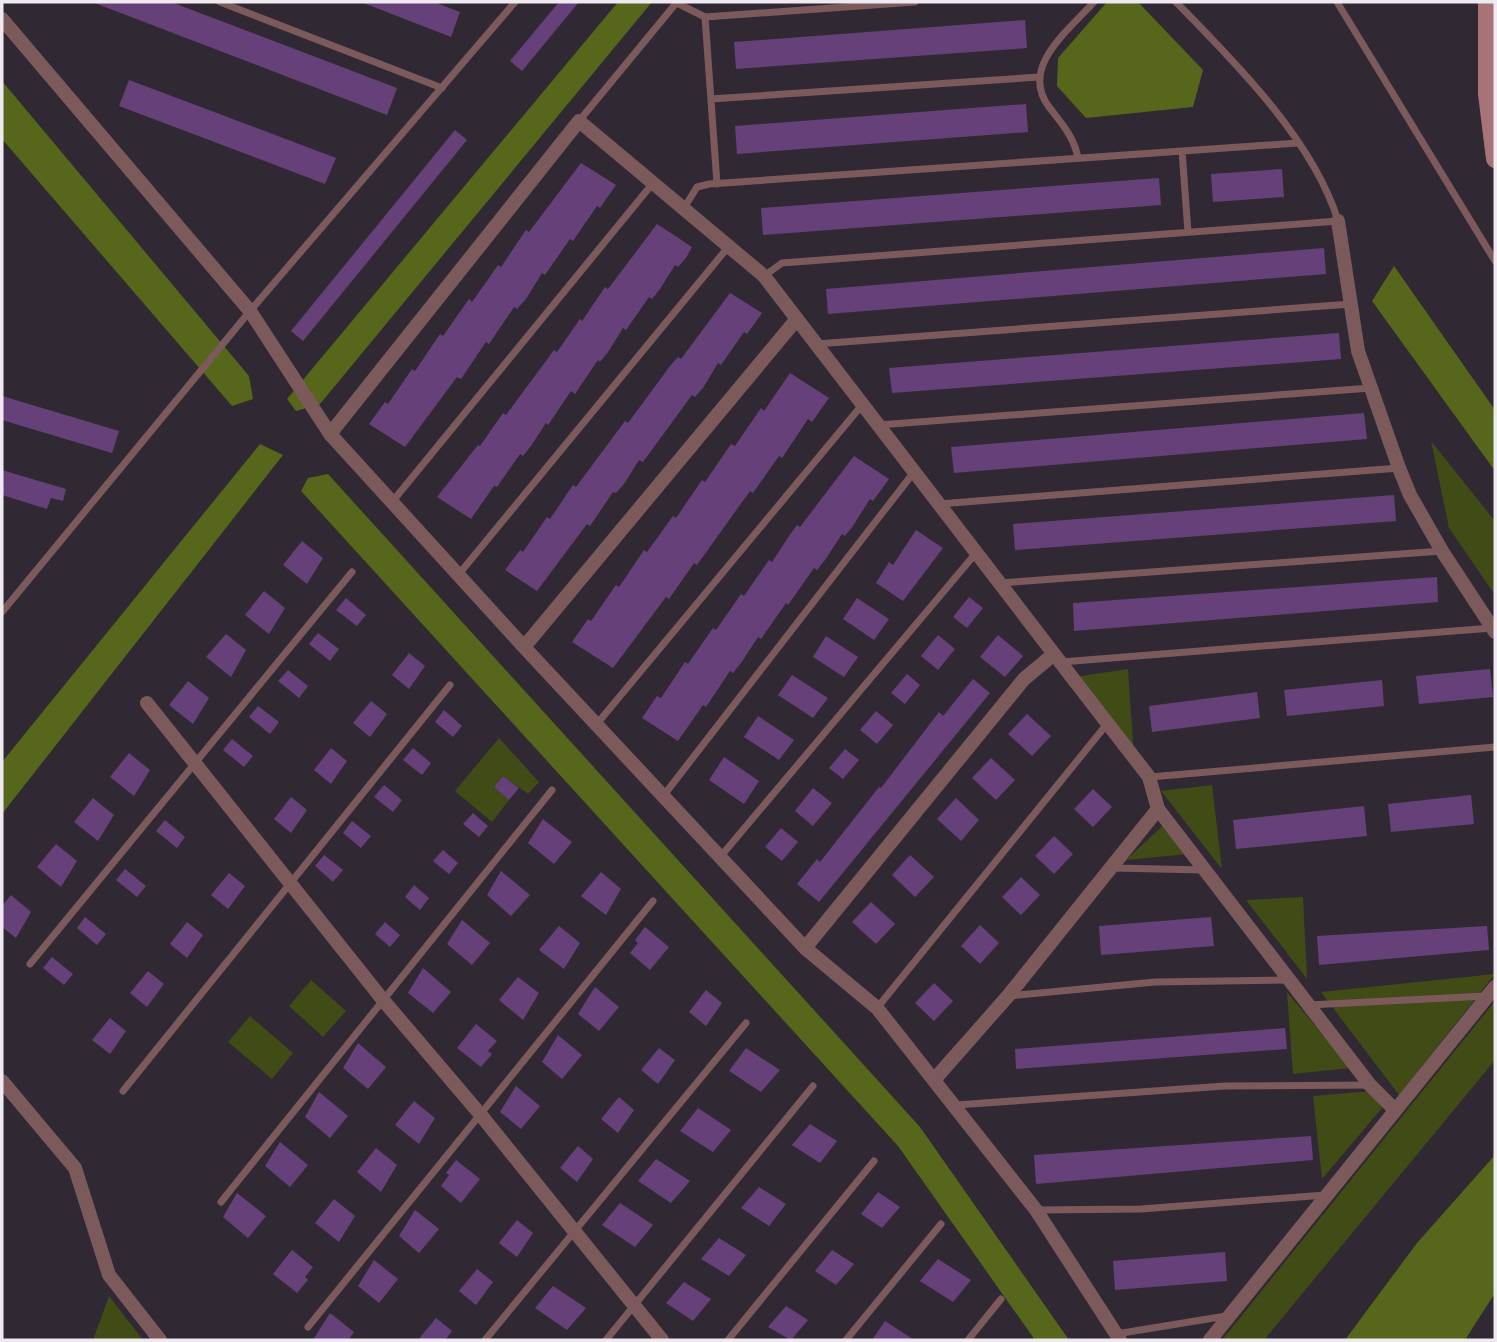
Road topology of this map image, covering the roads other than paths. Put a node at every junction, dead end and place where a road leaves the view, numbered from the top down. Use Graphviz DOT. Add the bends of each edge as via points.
graph roads {
  1 [pos="220,2"];
  2 [pos="677,2"];
  3 [pos="915,2"];
  4 [pos="1094,2"];
  5 [pos="1176,2"];
  6 [pos="1337,2"];
  7 [pos="1487,2"];
  8 [pos="512,3"];
  9 [pos="705,17"];
  10 [pos="2,19"];
  11 [pos="1039,77"];
  12 [pos="442,88"];
  13 [pos="711,99"];
  14 [pos="579,121"];
  15 [pos="1297,143"];
  16 [pos="1182,151"];
  17 [pos="1078,159"];
  18 [pos="1495,159"];
  19 [pos="653,183"];
  20 [pos="717,184"];
  21 [pos="684,209"];
  22 [pos="1338,221"];
  23 [pos="1188,232"];
  24 [pos="729,246"];
  25 [pos="1495,261"];
  26 [pos="764,276"];
  27 [pos="1350,304"];
  28 [pos="250,312"];
  29 [pos="796,320"];
  30 [pos="815,344"];
  31 [pos="1371,388"];
  32 [pos="862,405"];
  33 [pos="877,425"];
  34 [pos="330,434"];
  35 [pos="1399,468"];
  36 [pos="914,472"];
  37 [pos="392,502"];
  38 [pos="938,504"];
  39 [pos="1442,551"];
  40 [pos="976,553"];
  41 [pos="352,572"];
  42 [pos="459,573"];
  43 [pos="999,583"];
  44 [pos="2,611"];
  45 [pos="1494,630"];
  46 [pos="524,647"];
  47 [pos="1057,658"];
  48 [pos="450,685"];
  49 [pos="146,703"];
  50 [pos="1108,723"];
  51 [pos="596,726"];
  52 [pos="1495,747"];
  53 [pos="194,765"];
  54 [pos="1149,777"];
  55 [pos="552,790"];
  56 [pos="664,795"];
  57 [pos="1158,809"];
  58 [pos="721,856"];
  59 [pos="1113,868"];
  60 [pos="1206,870"];
  61 [pos="289,884"];
  62 [pos="653,901"];
  63 [pos="805,948"];
  64 [pos="30,964"];
  65 [pos="1289,980"];
  66 [pos="1495,986"];
  67 [pos="1008,996"];
  68 [pos="383,1000"];
  69 [pos="1308,1005"];
  70 [pos="877,1008"];
  71 [pos="746,1023"];
  72 [pos="934,1080"];
  73 [pos="2,1081"];
  74 [pos="1370,1085"];
  75 [pos="813,1086"];
  76 [pos="123,1091"];
  77 [pos="956,1105"];
  78 [pos="1395,1110"];
  79 [pos="480,1114"];
  80 [pos="874,1161"];
  81 [pos="1328,1195"];
  82 [pos="221,1202"];
  83 [pos="1036,1210"];
  84 [pos="941,1224"];
  85 [pos="574,1232"];
  86 [pos="1001,1299"];
  87 [pos="634,1306"];
  88 [pos="1229,1316"];
  89 [pos="308,1327"];
  90 [pos="1118,1337"];
  91 [pos="160,1340"];
  92 [pos="485,1340"];
  93 [pos="606,1340"];
  94 [pos="662,1340"];
  95 [pos="728,1340"];
  96 [pos="846,1340"];
  97 [pos="968,1340"];
  98 [pos="1210,1340"];
  1 -- 12 [label="lane"];
  2 -- 9 [label="lane"];
  2 -- 14 [label="lane"];
  3 -- 9 [label="lane"];
  4 -- 11 [label="lane" via="1046,56"];
  5 -- 15 [label="lane" via="1237,64"];
  6 -- 25 [label="lane"];
  7 -- 18 [label="main road" via="1487,94"];
  8 -- 12 [label="lane"];
  9 -- 13 [label="lane"];
  10 -- 28 [label="street"];
  11 -- 13 [label="lane"];
  11 -- 17 [label="lane" via="1041,92 1074,139"];
  12 -- 28 [label="lane"];
  13 -- 20 [label="lane"];
  14 -- 19 [label="street"];
  14 -- 34 [label="street"];
  15 -- 16 [label="lane"];
  15 -- 22 [label="lane" via="1321,177"];
  16 -- 17 [label="lane"];
  16 -- 23 [label="lane"];
  17 -- 20 [label="lane"];
  19 -- 21 [label="street"];
  19 -- 37 [label="lane"];
  20 -- 21 [label="lane" via="697,187"];
  21 -- 24 [label="street"];
  22 -- 23 [label="lane"];
  22 -- 27 [label="street"];
  23 -- 26 [label="lane" via="782,262"];
  24 -- 26 [label="street"];
  24 -- 42 [label="lane"];
  26 -- 29 [label="street"];
  27 -- 30 [label="lane"];
  27 -- 31 [label="street" via="1357,351"];
  28 -- 34 [label="street"];
  28 -- 44 [label="lane"];
  29 -- 30 [label="street"];
  29 -- 46 [label="street"];
  30 -- 32 [label="street"];
  31 -- 33 [label="lane"];
  31 -- 35 [label="street"];
  32 -- 33 [label="street"];
  32 -- 51 [label="lane"];
  33 -- 36 [label="street"];
  34 -- 37 [label="street"];
  35 -- 38 [label="lane"];
  35 -- 39 [label="street"];
  36 -- 38 [label="street"];
  36 -- 56 [label="lane"];
  37 -- 42 [label="street"];
  38 -- 40 [label="street"];
  39 -- 43 [label="lane"];
  39 -- 45 [label="street"];
  40 -- 43 [label="street"];
  40 -- 58 [label="lane"];
  41 -- 53 [label="lane"];
  42 -- 46 [label="street"];
  43 -- 47 [label="street"];
  45 -- 47 [label="lane"];
  46 -- 51 [label="street"];
  47 -- 50 [label="street"];
  47 -- 63 [label="street" via="1024,679"];
  48 -- 61 [label="lane"];
  49 -- 53 [label="street"];
  50 -- 54 [label="street"];
  50 -- 70 [label="lane"];
  51 -- 56 [label="street"];
  52 -- 54 [label="lane"];
  53 -- 61 [label="street"];
  53 -- 64 [label="lane"];
  54 -- 57 [label="street"];
  55 -- 68 [label="lane"];
  56 -- 58 [label="street"];
  57 -- 59 [label="street"];
  57 -- 60 [label="street"];
  58 -- 63 [label="street"];
  59 -- 60 [label="lane"];
  59 -- 67 [label="street"];
  60 -- 65 [label="street"];
  61 -- 68 [label="street"];
  61 -- 76 [label="lane"];
  62 -- 79 [label="lane"];
  63 -- 70 [label="street"];
  65 -- 67 [label="lane" via="1155,982"];
  65 -- 69 [label="street"];
  66 -- 69 [label="lane" via="1487,996"];
  66 -- 78 [label="street"];
  67 -- 72 [label="street"];
  68 -- 79 [label="street"];
  68 -- 82 [label="lane"];
  69 -- 74 [label="street"];
  70 -- 72 [label="street"];
  71 -- 85 [label="lane"];
  72 -- 77 [label="street"];
  73 -- 91 [label="street" via="75,1168 109,1275"];
  74 -- 77 [label="lane" via="1225,1086"];
  74 -- 78 [label="street"];
  75 -- 87 [label="lane"];
  77 -- 83 [label="street"];
  78 -- 81 [label="street"];
  79 -- 85 [label="street"];
  79 -- 89 [label="lane"];
  80 -- 95 [label="lane"];
  81 -- 83 [label="lane" via="1141,1209"];
  81 -- 88 [label="street"];
  83 -- 90 [label="street"];
  84 -- 96 [label="lane"];
  85 -- 87 [label="street"];
  85 -- 92 [label="lane"];
  86 -- 97 [label="lane"];
  87 -- 93 [label="lane"];
  87 -- 94 [label="street"];
  88 -- 90 [label="lane"];
  88 -- 98 [label="street"];
}
